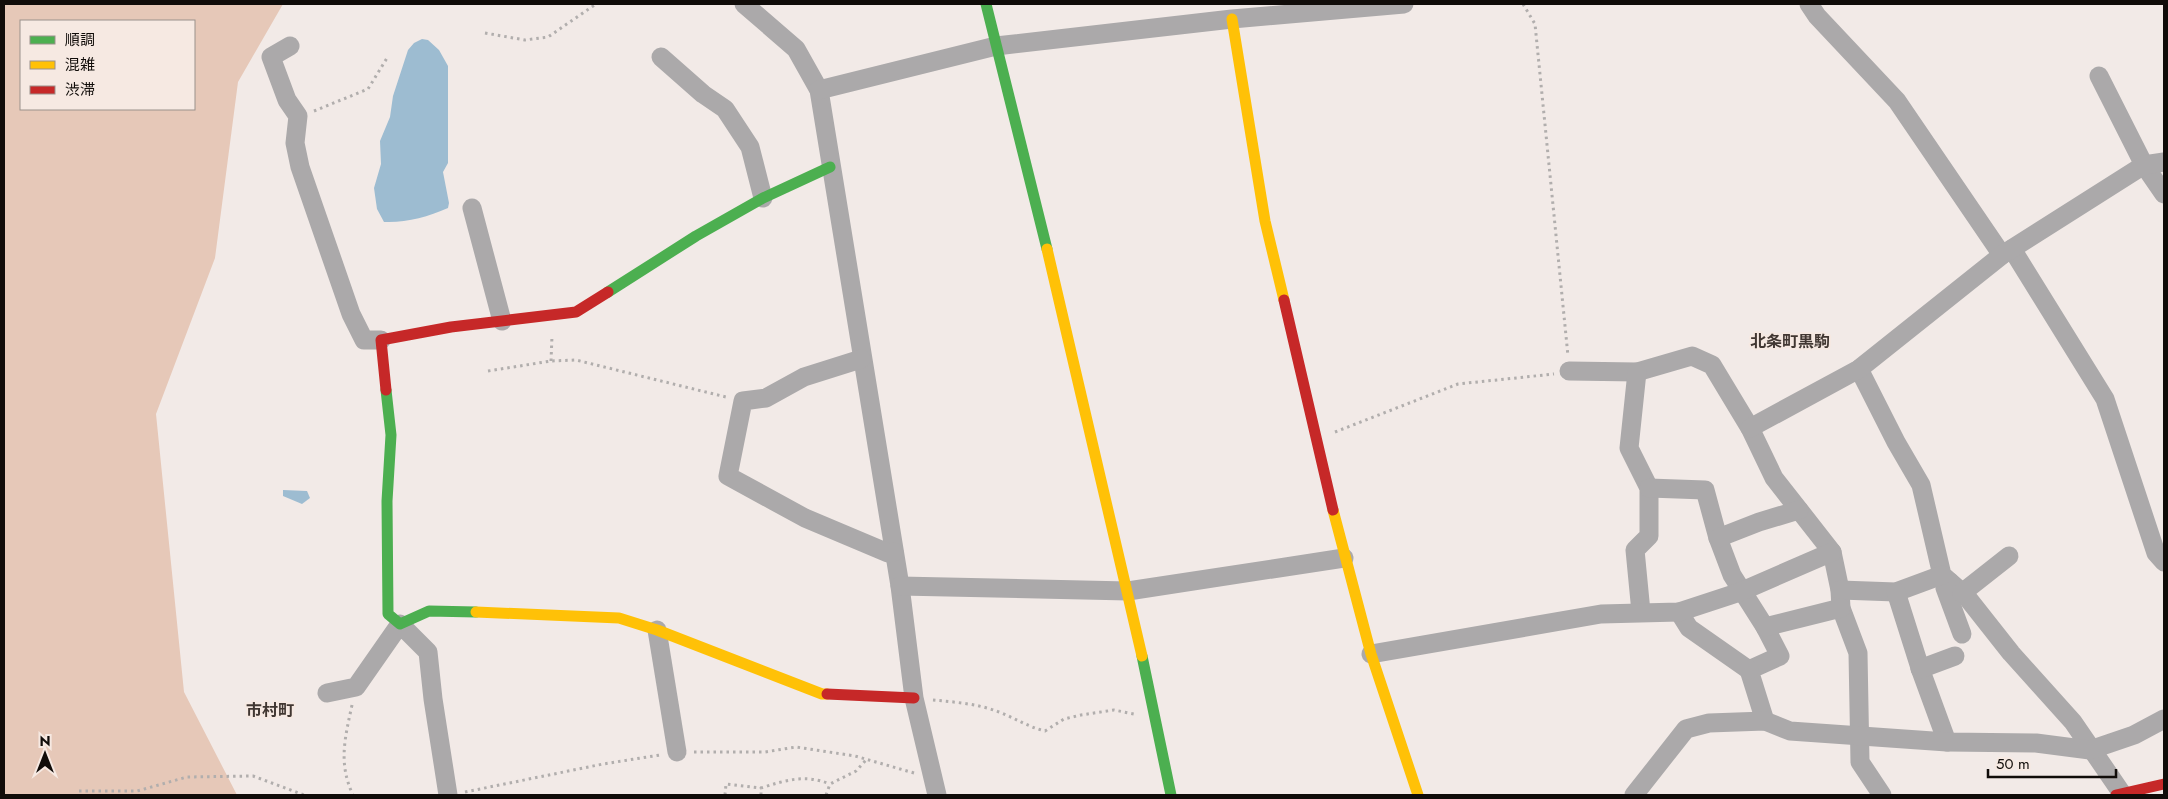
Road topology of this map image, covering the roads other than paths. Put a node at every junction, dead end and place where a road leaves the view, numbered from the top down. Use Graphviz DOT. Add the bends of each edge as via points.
graph roads {
  1 [pos="744,4"];
  2 [pos="986,4"];
  3 [pos="1404,4"];
  4 [pos="1809,4"];
  5 [pos="1232,19"];
  6 [pos="290,46"];
  7 [pos="996,46"];
  8 [pos="661,57"];
  9 [pos="2099,76"];
  10 [pos="819,90"];
  11 [pos="2164,162"];
  12 [pos="2144,165"];
  13 [pos="830,167"];
  14 [pos="2164,194"];
  15 [pos="764,198"];
  16 [pos="472,208"];
  17 [pos="2007,252"];
  18 [pos="502,321"];
  19 [pos="381,340"];
  20 [pos="861,359"];
  21 [pos="1859,369"];
  22 [pos="1569,371"];
  23 [pos="1637,372"];
  24 [pos="1750,428"];
  25 [pos="1649,488"];
  26 [pos="1798,510"];
  27 [pos="1718,538"];
  28 [pos="894,552"];
  29 [pos="1832,552"];
  30 [pos="2009,556"];
  31 [pos="1344,558"];
  32 [pos="2164,562"];
  33 [pos="1951,583"];
  34 [pos="900,586"];
  35 [pos="1128,591"];
  36 [pos="1740,592"];
  37 [pos="1896,592"];
  38 [pos="1840,599"];
  39 [pos="1641,612"];
  40 [pos="1678,612"];
  41 [pos="400,624"];
  42 [pos="1765,627"];
  43 [pos="657,630"];
  44 [pos="1962,634"];
  45 [pos="1371,654"];
  46 [pos="1955,656"];
  47 [pos="1920,669"];
  48 [pos="1749,670"];
  49 [pos="327,693"];
  50 [pos="914,698"];
  51 [pos="2164,718"];
  52 [pos="1765,721"];
  53 [pos="1860,736"];
  54 [pos="1947,742"];
  55 [pos="2090,750"];
  56 [pos="677,752"];
  57 [pos="2164,784"];
  58 [pos="934,794"];
  59 [pos="448,795"];
  60 [pos="1171,795"];
  61 [pos="1418,795"];
  62 [pos="1634,795"];
  63 [pos="1882,795"];
  64 [pos="2120,795"];
  1 -- 10 [label="street" via="796,49"];
  2 -- 7 [label="street"];
  3 -- 5 [label="street"];
  4 -- 17 [label="street" via="1897,100"];
  5 -- 7 [label="street"];
  5 -- 31 [label="street" via="1265,221"];
  6 -- 19 [label="street" via="271,58 287,100 298,116 295,143 300,167 351,314 364,340"];
  7 -- 10 [label="street"];
  7 -- 35 [label="street" via="1068,332"];
  8 -- 15 [label="street" via="724,109 750,147"];
  9 -- 12 [label="street"];
  10 -- 13 [label="street"];
  11 -- 12 [label="street"];
  12 -- 14 [label="street"];
  12 -- 17 [label="street"];
  13 -- 15 [label="street"];
  13 -- 20 [label="street"];
  15 -- 18 [label="street" via="696,236 576,312"];
  16 -- 18 [label="street"];
  17 -- 21 [label="street"];
  17 -- 32 [label="street" via="2105,399 2156,553"];
  18 -- 19 [label="street" via="451,326"];
  19 -- 41 [label="street" via="391,435 387,502 388,614"];
  20 -- 28 [label="street"];
  20 -- 28 [label="street" via="804,377 766,398 743,401 728,476 805,518 888,553"];
  21 -- 24 [label="street"];
  21 -- 33 [label="street" via="1921,485"];
  22 -- 23 [label="street"];
  23 -- 24 [label="street" via="1692,356 1712,364"];
  23 -- 25 [label="street" via="1629,448"];
  24 -- 26 [label="street" via="1774,478"];
  25 -- 27 [label="street" via="1705,490"];
  25 -- 39 [label="street" via="1649,536 1635,550"];
  26 -- 27 [label="street"];
  26 -- 29 [label="street"];
  27 -- 36 [label="street"];
  28 -- 34 [label="street"];
  29 -- 36 [label="street"];
  29 -- 38 [label="street"];
  30 -- 33 [label="street"];
  31 -- 35 [label="street"];
  31 -- 45 [label="street"];
  33 -- 37 [label="street"];
  33 -- 44 [label="street" via="1945,588"];
  33 -- 55 [label="street" via="2073,722"];
  34 -- 35 [label="street"];
  34 -- 50 [label="street"];
  35 -- 60 [label="street"];
  36 -- 40 [label="street"];
  36 -- 42 [label="street"];
  37 -- 38 [label="street"];
  37 -- 47 [label="street"];
  38 -- 42 [label="street"];
  38 -- 53 [label="street" via="1858,653"];
  39 -- 40 [label="street"];
  39 -- 45 [label="street" via="1601,614"];
  40 -- 48 [label="street" via="1689,628"];
  41 -- 43 [label="street" via="429,612 525,613 619,618"];
  41 -- 49 [label="street" via="356,687"];
  41 -- 59 [label="street" via="428,652"];
  42 -- 48 [label="street" via="1780,656"];
  43 -- 50 [label="street" via="822,694"];
  43 -- 56 [label="street"];
  45 -- 61 [label="street"];
  46 -- 47 [label="street"];
  47 -- 54 [label="street"];
  48 -- 52 [label="street"];
  50 -- 58 [label="street"];
  51 -- 55 [label="street" via="2134,735"];
  52 -- 53 [label="street" via="1790,731"];
  52 -- 62 [label="street" via="1709,723 1686,729"];
  53 -- 54 [label="street"];
  53 -- 63 [label="street" via="1860,762"];
  54 -- 55 [label="street" via="2036,743"];
  55 -- 64 [label="street"];
  57 -- 64 [label="street"];
}
